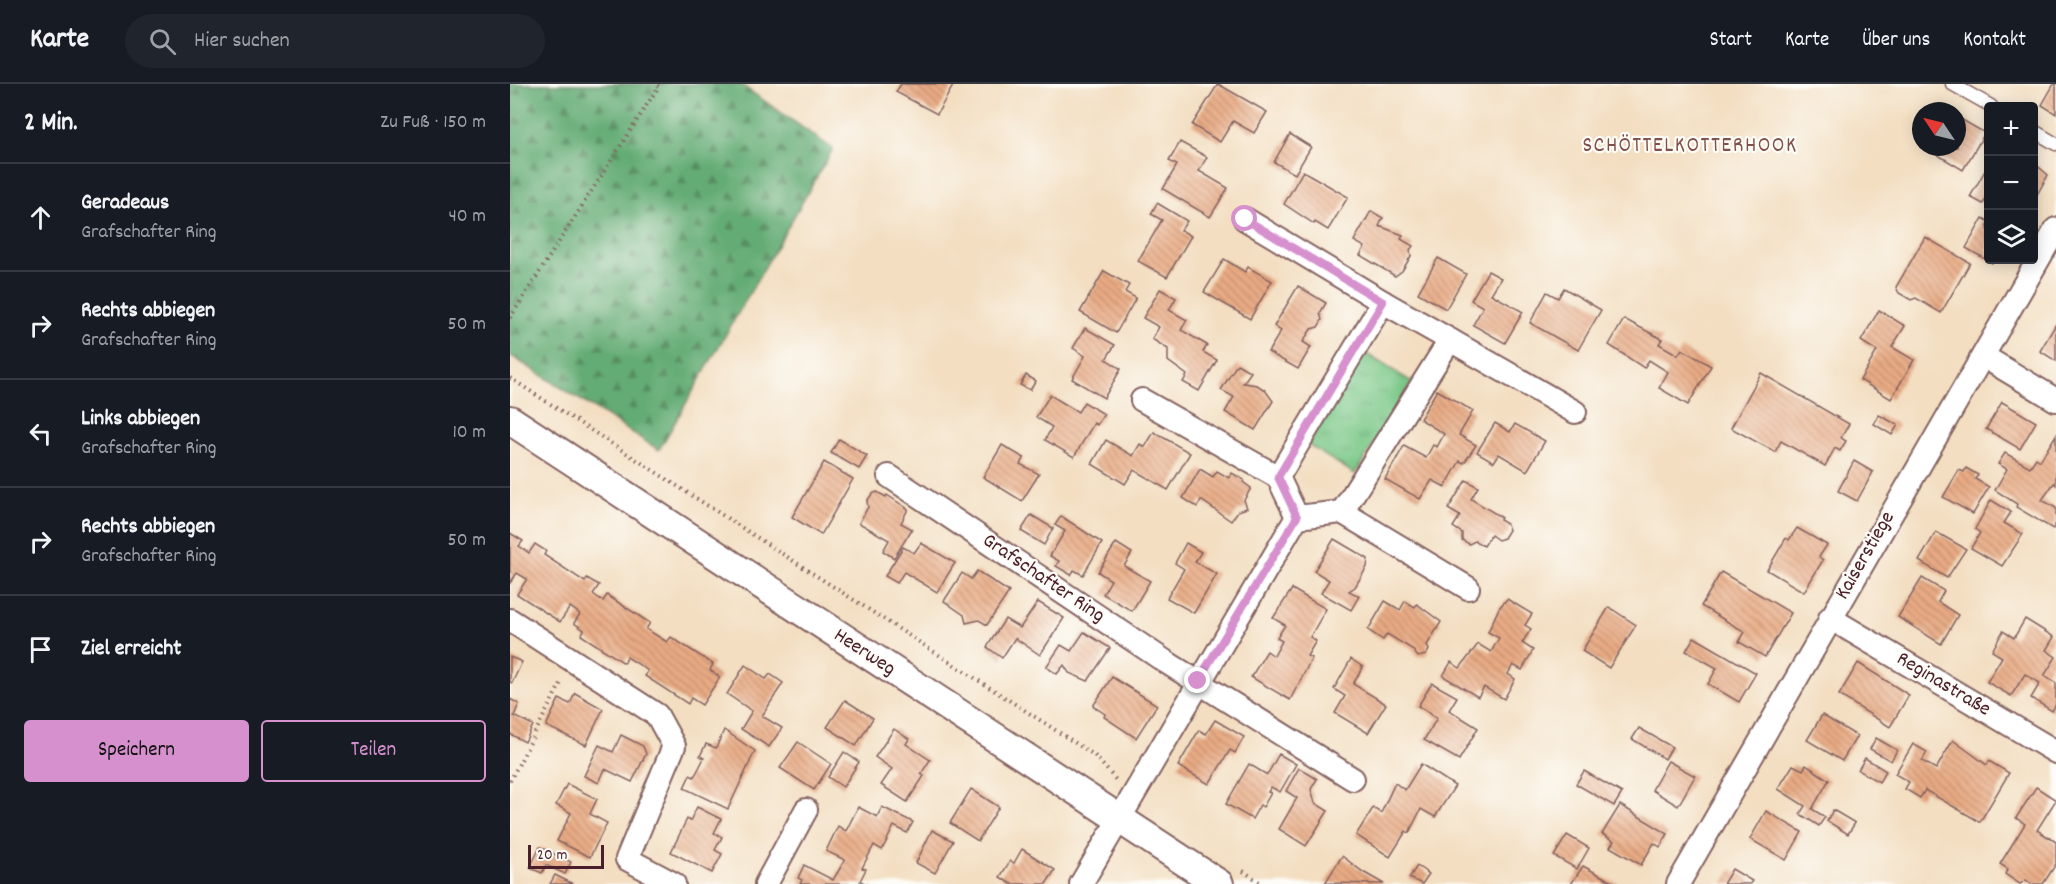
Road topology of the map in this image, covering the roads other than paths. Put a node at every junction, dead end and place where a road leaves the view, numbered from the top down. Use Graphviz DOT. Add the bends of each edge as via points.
graph roads {
  1 [pos="1952,84"];
  2 [pos="1984,102"];
  3 [pos="2038,133"];
  4 [pos="2056,144"];
  5 [pos="1245,219"];
  6 [pos="2056,229"];
  7 [pos="1383,302"];
  8 [pos="1450,340"];
  9 [pos="1983,356"];
  10 [pos="1142,400"];
  11 [pos="2056,400"];
  12 [pos="1575,412"];
  13 [pos="510,420"];
  14 [pos="889,476"];
  15 [pos="1278,477"];
  16 [pos="1342,512"];
  17 [pos="1297,517"];
  18 [pos="1468,588"];
  19 [pos="1830,618"];
  20 [pos="510,620"];
  21 [pos="1198,681"];
  22 [pos="2056,752"];
  23 [pos="1353,779"];
  24 [pos="1124,808"];
  25 [pos="806,810"];
  26 [pos="674,884"];
  27 [pos="766,884"];
  28 [pos="1082,884"];
  29 [pos="1219,884"];
  30 [pos="1678,884"];
  1 -- 2 [label="lane"];
  3 -- 4 [label="lane"];
  5 -- 7 [label="street"];
  6 -- 9 [label="street, Kaiserstiege"];
  7 -- 8 [label="street"];
  7 -- 15 [label="street"];
  8 -- 12 [label="street"];
  8 -- 16 [label="street"];
  9 -- 11 [label="street"];
  9 -- 19 [label="street, Kaiserstiege"];
  10 -- 15 [label="street"];
  13 -- 24 [label="street, Heerweg"];
  14 -- 21 [label="street, Grafschafter Ring"];
  15 -- 17 [label="street"];
  16 -- 17 [label="street"];
  16 -- 18 [label="street"];
  17 -- 21 [label="street"];
  19 -- 22 [label="street, Reginastraße"];
  19 -- 30 [label="street, Kaiserstiege"];
  20 -- 26 [label="street" via="657,715 674,746 627,859"];
  21 -- 23 [label="street, Grafschafter Ring"];
  21 -- 24 [label="street"];
  24 -- 28 [label="street"];
  24 -- 29 [label="street, Heerweg"];
  25 -- 27 [label="street"];
}
